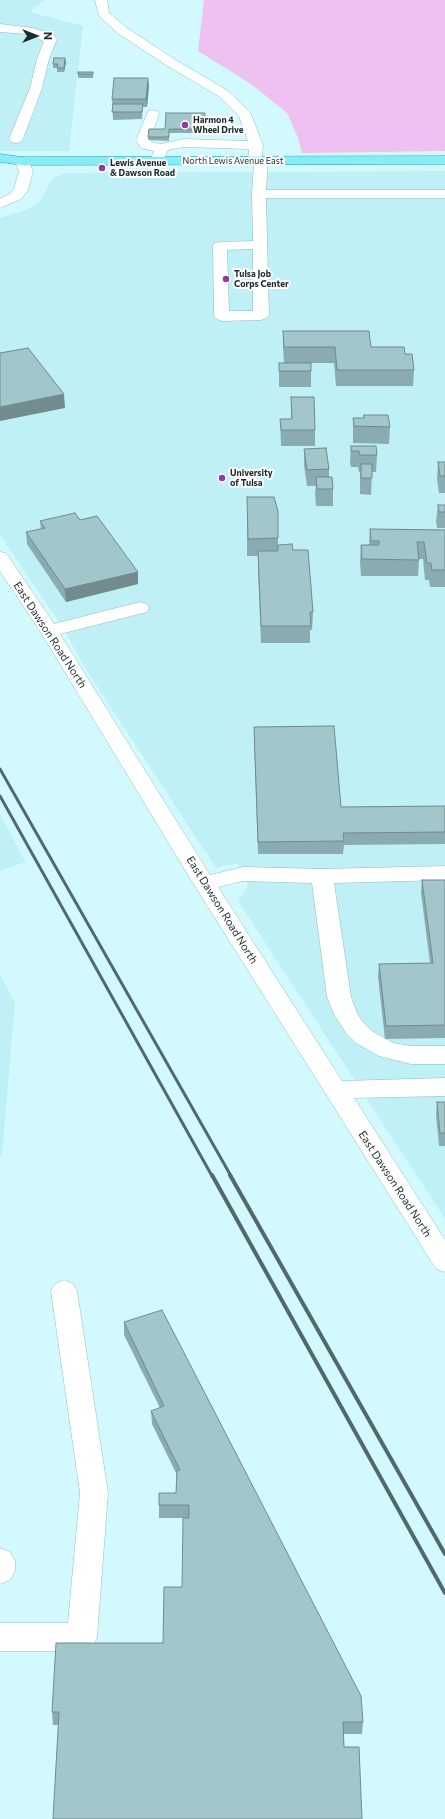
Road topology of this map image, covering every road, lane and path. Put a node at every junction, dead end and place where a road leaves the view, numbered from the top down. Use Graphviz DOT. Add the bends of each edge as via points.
graph roads {
  1 [pos="102,0"];
  2 [pos="0,28"];
  3 [pos="153,114"];
  4 [pos="0,135"];
  5 [pos="16,139"];
  6 [pos="256,145"];
  7 [pos="162,148"];
  8 [pos="0,158"];
  9 [pos="445,160"];
  10 [pos="22,161"];
  11 [pos="157,161"];
  12 [pos="258,161"];
  13 [pos="4,179"];
  14 [pos="259,194"];
  15 [pos="445,194"];
  16 [pos="0,204"];
  17 [pos="259,245"];
  18 [pos="0,557"];
  19 [pos="140,608"];
  20 [pos="49,631"];
  21 [pos="445,873"];
  22 [pos="322,876"];
  23 [pos="204,884"];
  24 [pos="445,1055"];
  25 [pos="445,1087"];
  26 [pos="335,1090"];
  27 [pos="445,1262"];
  28 [pos="64,1291"];
  29 [pos="0,1637"];
  1 -- 6 [label="street" via="103,14 123,31 224,94 245,115"];
  2 -- 5 [label="street" via="29,31 51,39 36,88"];
  3 -- 7 [label="street" via="143,140 146,145"];
  4 -- 5 [label="street"];
  5 -- 10 [label="street" via="23,147"];
  6 -- 7 [label="street" via="184,143"];
  6 -- 12 [label="street"];
  7 -- 11 [label="street"];
  8 -- 10 [label="main road, North Lewis Avenue East"];
  9 -- 12 [label="main road, North Lewis Avenue East"];
  10 -- 11 [label="main road, North Lewis Avenue East"];
  10 -- 13 [label="street"];
  10 -- 16 [label="street" via="26,171 21,190 16,196"];
  11 -- 12 [label="main road, North Lewis Avenue East"];
  12 -- 14 [label="street"];
  14 -- 15 [label="street"];
  14 -- 17 [label="street"];
  17 -- 17 [label="street" via="261,315 222,316 220,246"];
  18 -- 20 [label="street, East Dawson Road North"];
  19 -- 20 [label="street"];
  20 -- 23 [label="street, East Dawson Road North"];
  21 -- 22 [label="street"];
  22 -- 23 [label="street" via="243,874"];
  22 -- 24 [label="street" via="339,997 354,1027 364,1037 387,1050 411,1055"];
  23 -- 26 [label="street, East Dawson Road North"];
  25 -- 26 [label="street"];
  26 -- 27 [label="street, East Dawson Road North"];
  28 -- 29 [label="street" via="94,1493 82,1637"];
}
